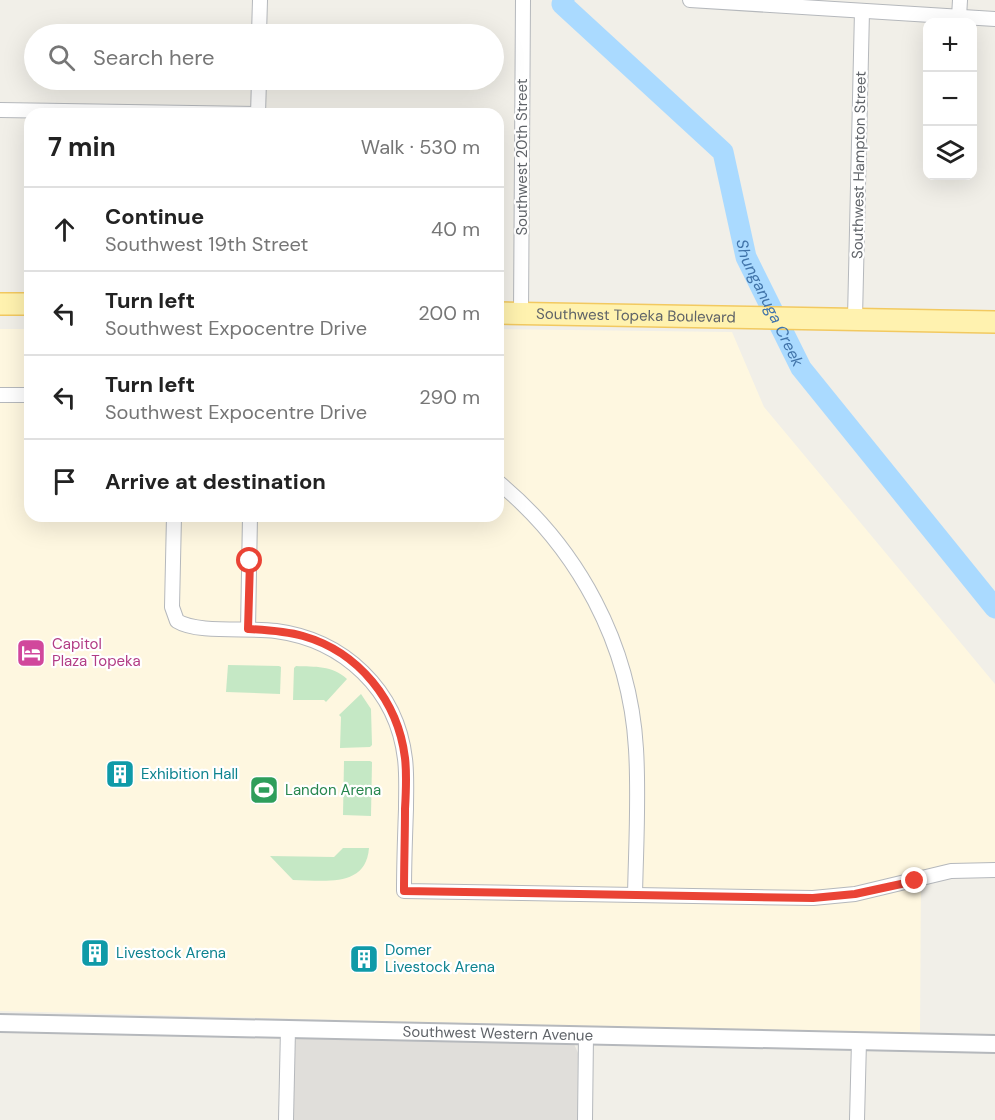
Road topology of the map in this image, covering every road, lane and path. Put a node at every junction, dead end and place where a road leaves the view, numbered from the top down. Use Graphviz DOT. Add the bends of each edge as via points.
graph roads {
  1 [pos="260,0"];
  2 [pos="523,0"];
  3 [pos="690,0"];
  4 [pos="960,0"];
  5 [pos="790,3"];
  6 [pos="862,11"];
  7 [pos="959,17"];
  8 [pos="995,19"];
  9 [pos="260,24"];
  10 [pos="259,90"];
  11 [pos="258,108"];
  12 [pos="0,110"];
  13 [pos="24,110"];
  14 [pos="0,304"];
  15 [pos="24,304"];
  16 [pos="504,313"];
  17 [pos="521,314"];
  18 [pos="855,318"];
  19 [pos="993,323"];
  20 [pos="0,395"];
  21 [pos="24,395"];
  22 [pos="504,487"];
  23 [pos="174,522"];
  24 [pos="250,522"];
  25 [pos="248,629"];
  26 [pos="995,870"];
  27 [pos="635,895"];
  28 [pos="0,1023"];
  29 [pos="288,1029"];
  30 [pos="586,1035"];
  31 [pos="859,1041"];
  32 [pos="995,1044"];
  33 [pos="286,1120"];
  34 [pos="585,1120"];
  35 [pos="857,1120"];
  1 -- 9 [label="street"];
  2 -- 17 [label="street, Southwest 20th Street"];
  3 -- 5 [label="street"];
  4 -- 7 [label="street"];
  5 -- 6 [label="street"];
  6 -- 7 [label="street"];
  6 -- 18 [label="street, Southwest Hampton Street"];
  7 -- 8 [label="street"];
  10 -- 11 [label="street"];
  12 -- 13 [label="street"];
  14 -- 15 [label="main road"];
  16 -- 17 [label="main road, Southwest Topeka Boulevard"];
  17 -- 18 [label="main road, Southwest Topeka Boulevard"];
  18 -- 19 [label="main road, Southwest Topeka Boulevard"];
  20 -- 21 [label="street"];
  22 -- 27 [label="street" via="534,514 569,557 594,598 617,652 632,709 636,747"];
  23 -- 25 [label="street" via="172,607 177,621 192,627"];
  24 -- 25 [label="street"];
  25 -- 27 [label="street" via="302,636 332,648 362,671 386,701 405,759 404,891"];
  26 -- 27 [label="street" via="951,871 855,894 813,898"];
  28 -- 29 [label="street, Southwest Western Avenue"];
  29 -- 30 [label="street, Southwest Western Avenue"];
  29 -- 33 [label="street"];
  30 -- 31 [label="street, Southwest Western Avenue"];
  30 -- 34 [label="street"];
  31 -- 32 [label="street, Southwest Western Avenue"];
  31 -- 35 [label="street"];
}
